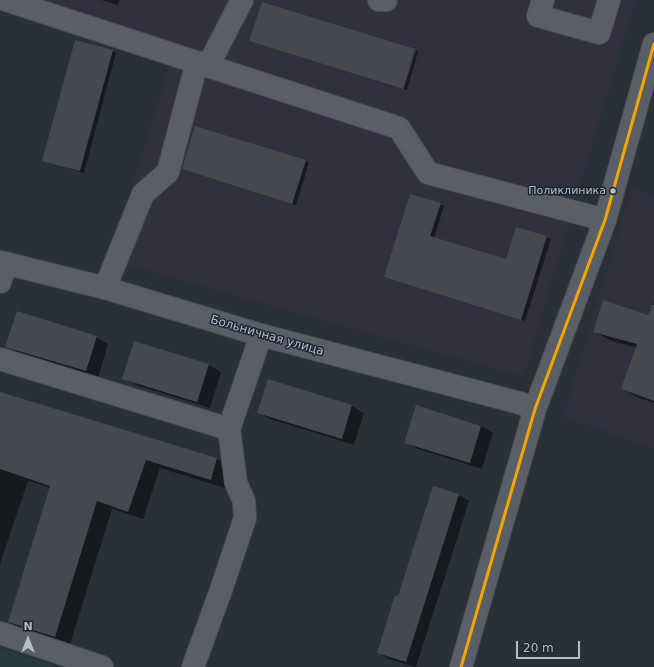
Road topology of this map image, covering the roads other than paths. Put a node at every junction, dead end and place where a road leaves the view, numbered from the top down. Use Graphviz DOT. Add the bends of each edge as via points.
graph roads {
  1 [pos="6,0"];
  2 [pos="242,0"];
  3 [pos="379,0"];
  4 [pos="386,0"];
  5 [pos="543,0"];
  6 [pos="609,0"];
  7 [pos="654,44"];
  8 [pos="202,64"];
  9 [pos="604,220"];
  10 [pos="2,269"];
  11 [pos="105,288"];
  12 [pos="261,335"];
  13 [pos="0,359"];
  14 [pos="535,409"];
  15 [pos="229,429"];
  16 [pos="0,633"];
  17 [pos="102,667"];
  18 [pos="193,667"];
  19 [pos="461,667"];
  1 -- 8 [label="street"];
  2 -- 8 [label="street"];
  3 -- 4 [label="street"];
  5 -- 6 [label="street" via="538,16 599,33"];
  7 -- 9 [label="street"];
  8 -- 9 [label="street" via="399,128 428,173"];
  8 -- 11 [label="street" via="168,172 143,194"];
  9 -- 14 [label="street"];
  10 -- 11 [label="street, Больничная улица"];
  11 -- 12 [label="street, Больничная улица"];
  12 -- 14 [label="street, Больничная улица"];
  12 -- 15 [label="street"];
  13 -- 15 [label="street"];
  14 -- 19 [label="street"];
  15 -- 18 [label="street" via="236,483 244,501 245,518"];
  16 -- 17 [label="street"];
}
